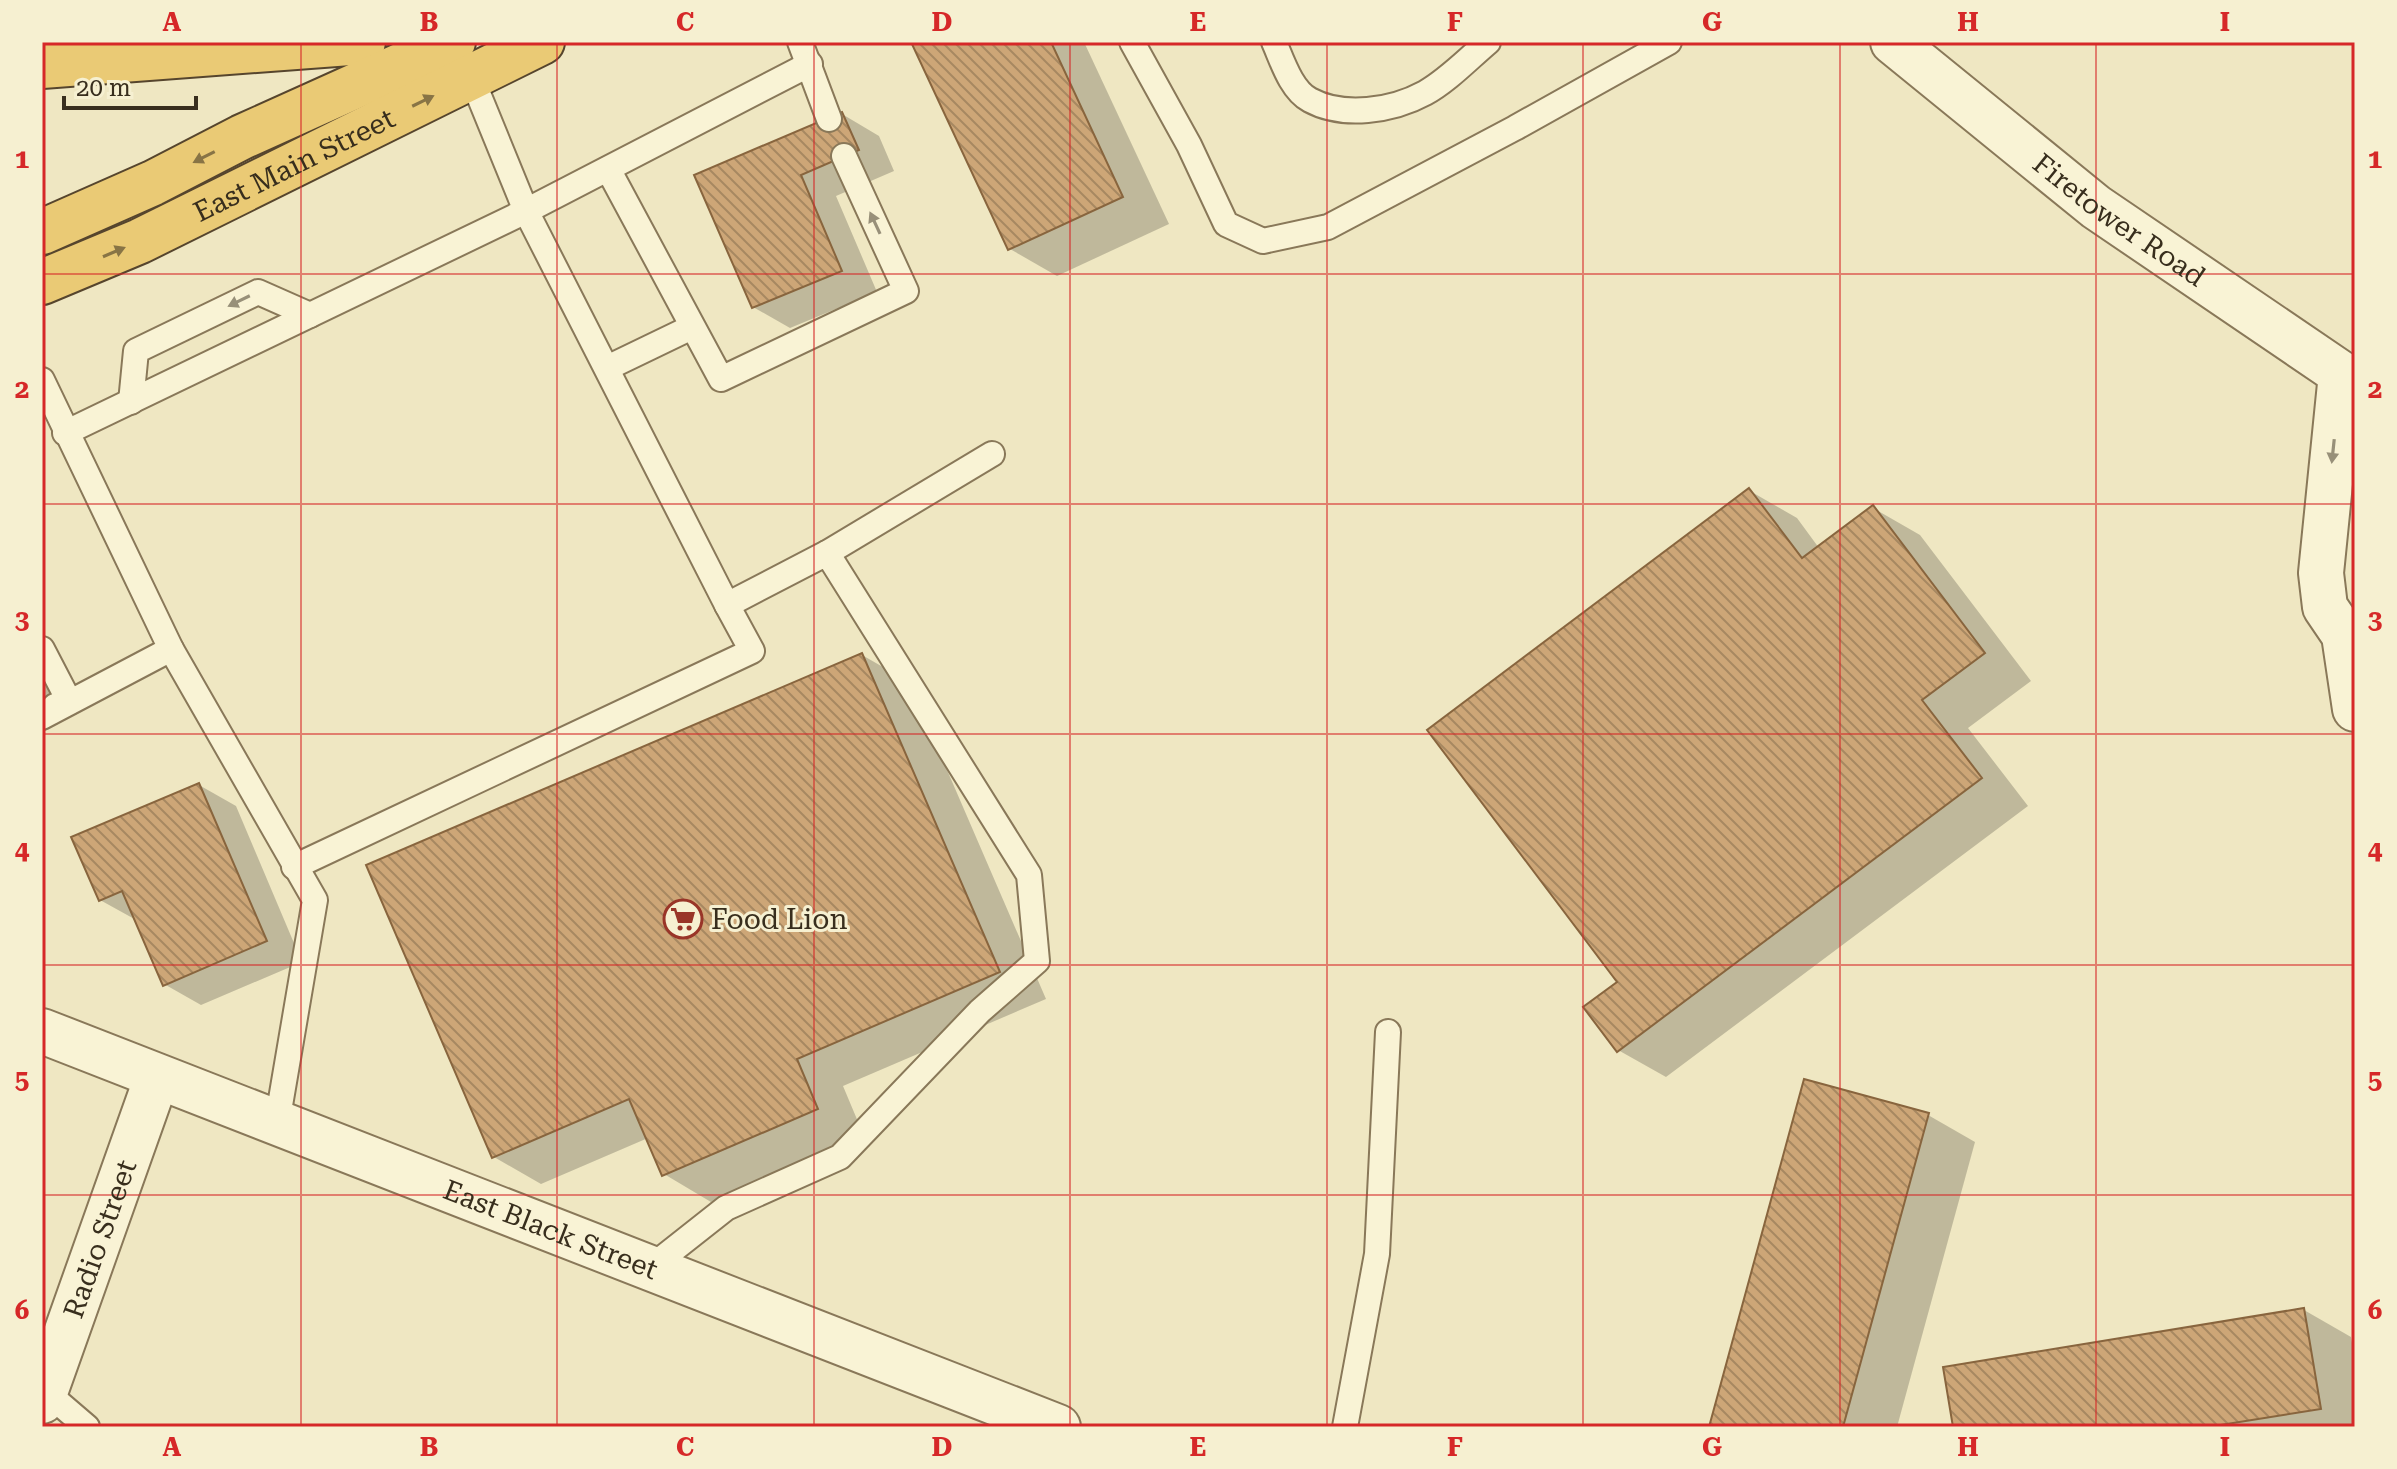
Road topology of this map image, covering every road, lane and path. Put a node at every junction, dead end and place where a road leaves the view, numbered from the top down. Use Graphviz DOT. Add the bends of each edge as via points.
graph roads {
  1 [pos="363,42"];
  2 [pos="542,42"];
  3 [pos="1132,42"];
  4 [pos="1274,42"];
  5 [pos="1488,42"];
  6 [pos="1669,42"];
  7 [pos="1893,42"];
  8 [pos="805,53"];
  9 [pos="460,54"];
  10 [pos="42,66"];
  11 [pos="829,119"];
  12 [pos="242,137"];
  13 [pos="844,156"];
  14 [pos="608,169"];
  15 [pos="268,177"];
  16 [pos="526,211"];
  17 [pos="42,232"];
  18 [pos="42,282"];
  19 [pos="310,315"];
  20 [pos="692,327"];
  21 [pos="607,368"];
  22 [pos="2348,378"];
  23 [pos="42,380"];
  24 [pos="131,402"];
  25 [pos="65,433"];
  26 [pos="992,454"];
  27 [pos="827,553"];
  28 [pos="727,605"];
  29 [pos="2350,624"];
  30 [pos="42,649"];
  31 [pos="171,649"];
  32 [pos="69,701"];
  33 [pos="2355,709"];
  34 [pos="42,710"];
  35 [pos="42,717"];
  36 [pos="294,867"];
  37 [pos="42,1031"];
  38 [pos="1388,1032"];
  39 [pos="157,1077"];
  40 [pos="277,1123"];
  41 [pos="650,1268"];
  42 [pos="44,1396"];
  43 [pos="87,1427"];
  44 [pos="1058,1427"];
  45 [pos="1345,1427"];
  1 -- 10 [label="highway"];
  2 -- 9 [label="highway, East Main Street"];
  3 -- 6 [label="lane" via="1226,224 1263,241 1328,227"];
  4 -- 5 [label="lane" via="1308,100 1345,110 1401,104 1427,92"];
  7 -- 22 [label="street, Firetower Road" via="2096,207"];
  8 -- 11 [label="lane"];
  8 -- 14 [label="lane"];
  9 -- 12 [label="highway, East Main Street"];
  15 -- 9 [label="highway, East Main Street, one-way"];
  9 -- 16 [label="lane"];
  12 -- 15 [label="highway"];
  12 -- 17 [label="highway, East Main Street, one-way"];
  20 -- 13 [label="lane, one-way" via="721,379 906,291"];
  14 -- 16 [label="lane"];
  14 -- 20 [label="lane"];
  18 -- 15 [label="highway, East Main Street, one-way" via="140,241"];
  16 -- 19 [label="lane"];
  16 -- 21 [label="lane"];
  19 -- 24 [label="lane"];
  19 -- 24 [label="lane, one-way" via="258,292 136,351"];
  20 -- 21 [label="lane"];
  21 -- 28 [label="lane"];
  22 -- 29 [label="street, one-way" via="2321,573 2325,607"];
  23 -- 25 [label="lane"];
  24 -- 25 [label="lane"];
  25 -- 31 [label="lane"];
  26 -- 27 [label="lane"];
  27 -- 28 [label="lane"];
  27 -- 41 [label="lane" via="1029,875 1037,961 980,1011 840,1157 726,1208"];
  28 -- 36 [label="lane" via="752,651"];
  29 -- 33 [label="street"];
  30 -- 32 [label="lane"];
  31 -- 32 [label="lane"];
  31 -- 36 [label="lane"];
  32 -- 34 [label="lane"];
  32 -- 35 [label="lane"];
  36 -- 40 [label="lane" via="315,900"];
  37 -- 39 [label="street, East Black Street"];
  38 -- 45 [label="lane" via="1377,1254"];
  39 -- 40 [label="street, East Black Street"];
  39 -- 42 [label="street, Radio Street"];
  40 -- 41 [label="street, East Black Street"];
  41 -- 44 [label="street, East Black Street"];
  42 -- 43 [label="lane"];
}
